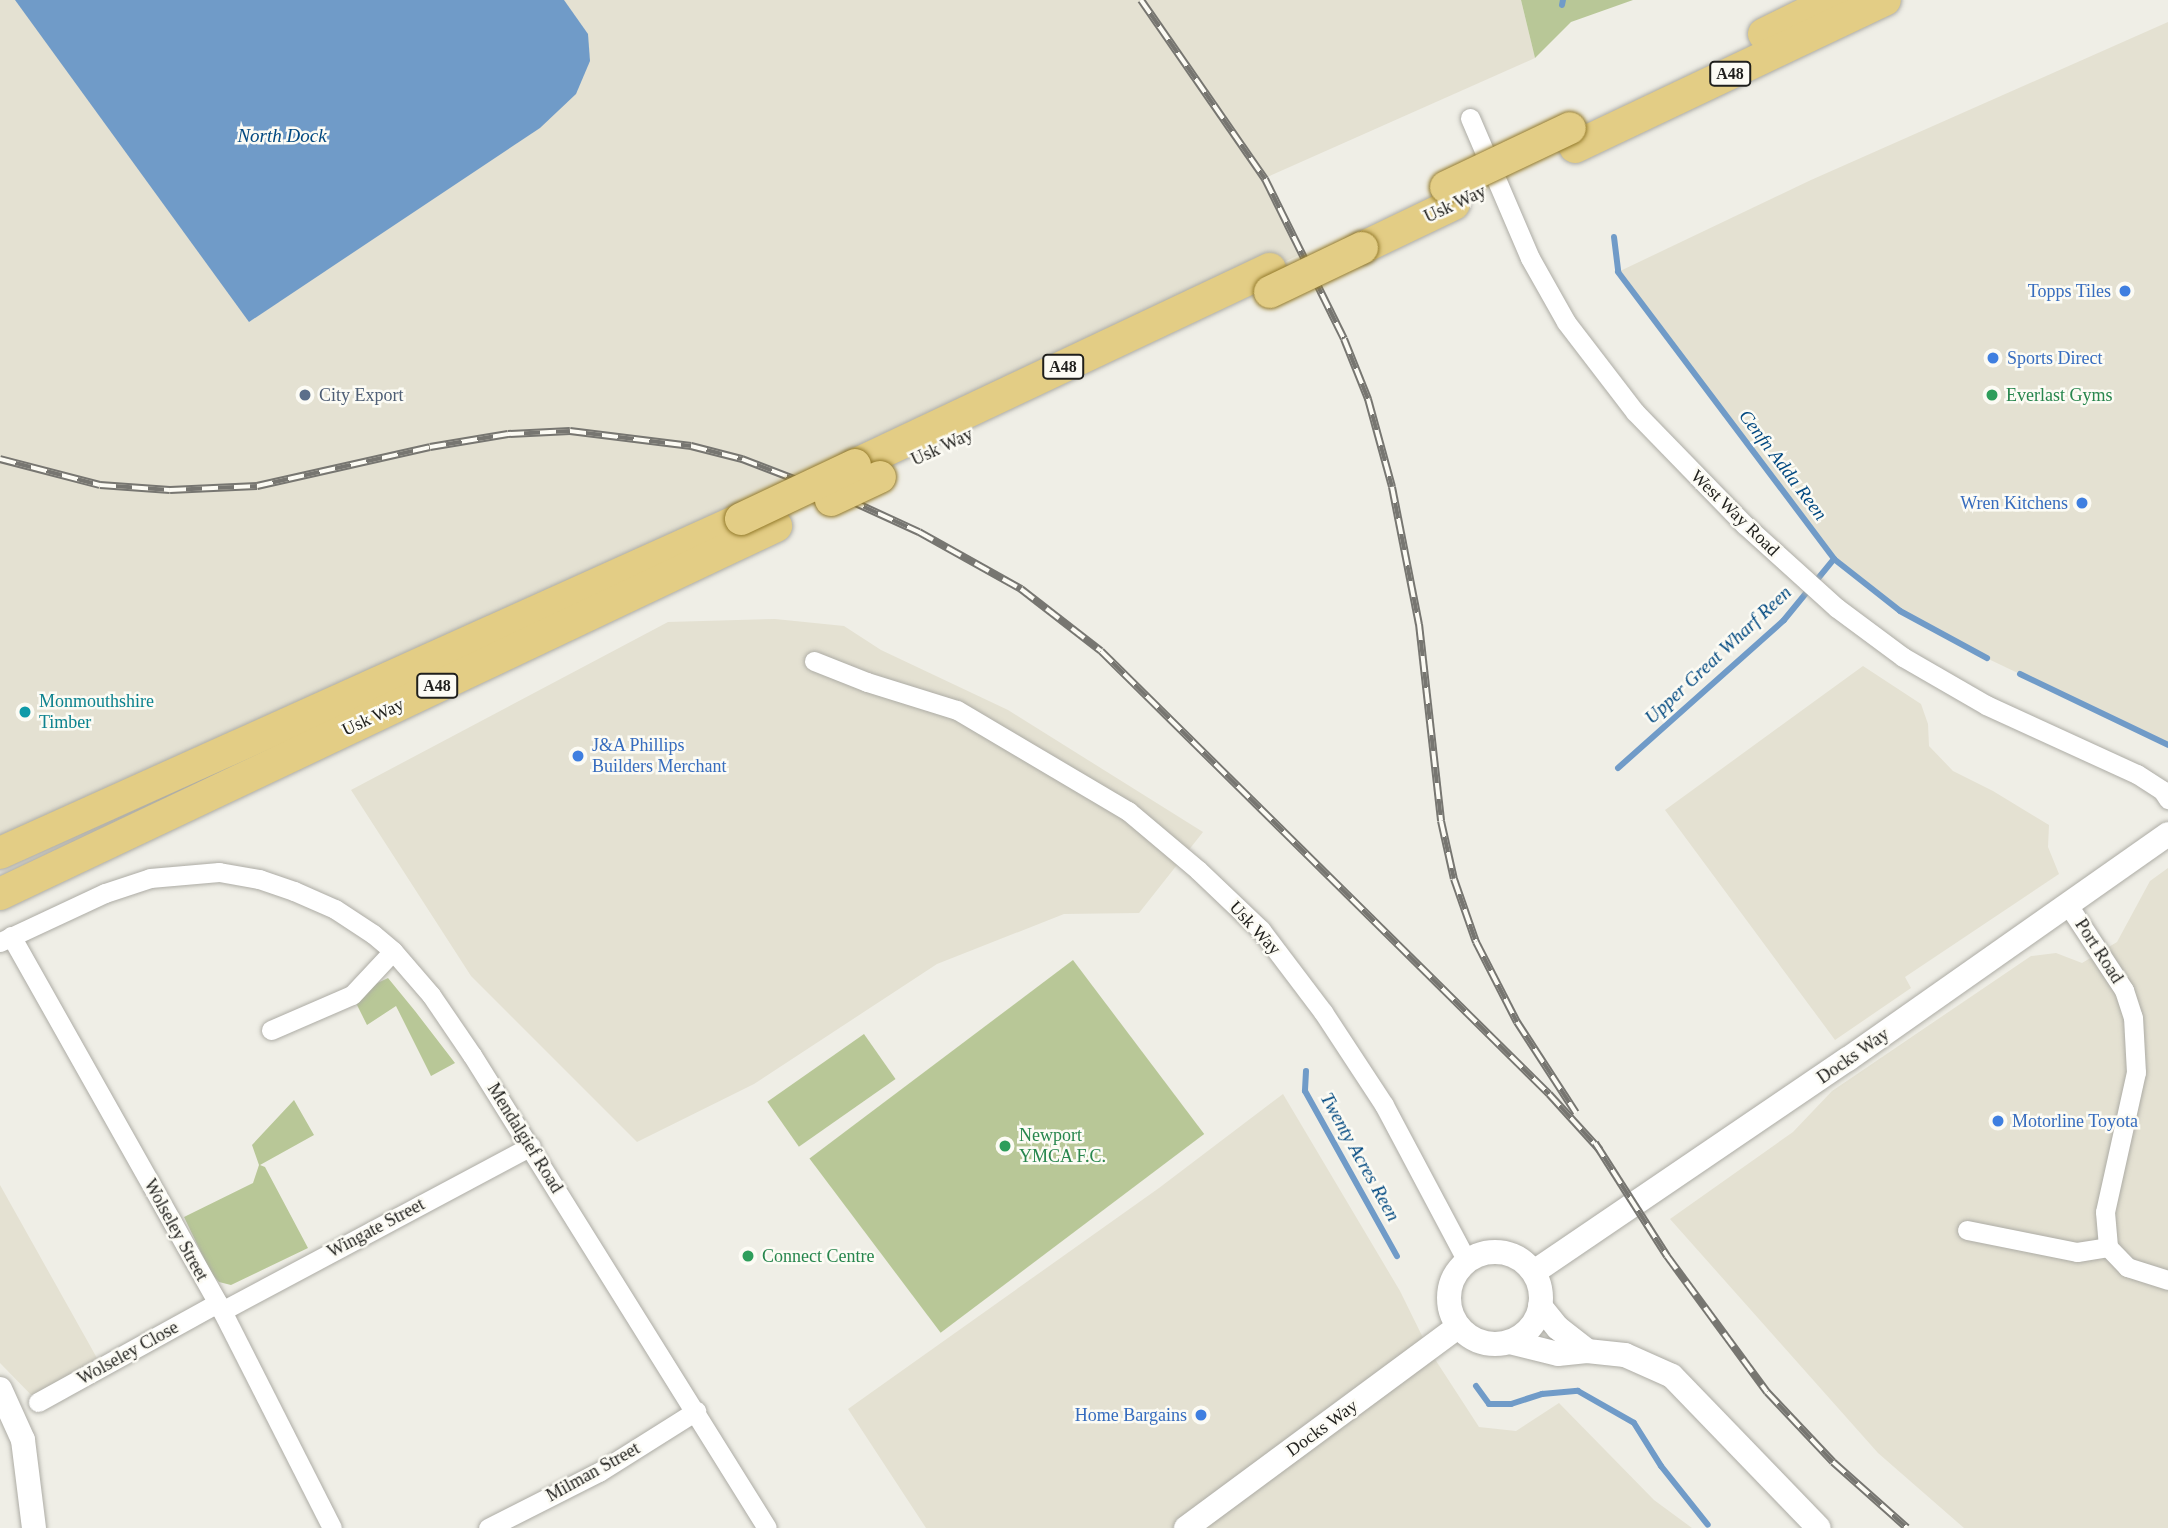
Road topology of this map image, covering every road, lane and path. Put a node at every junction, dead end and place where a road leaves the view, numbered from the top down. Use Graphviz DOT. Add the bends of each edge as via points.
graph roads {
  1 [pos="1833,0"];
  2 [pos="1885,0"];
  3 [pos="1470,118"];
  4 [pos="1573,137"];
  5 [pos="867,471"];
  6 [pos="814,661"];
  7 [pos="2168,799"];
  8 [pos="2168,834"];
  9 [pos="0,853"];
  10 [pos="0,894"];
  11 [pos="2068,905"];
  12 [pos="6,939"];
  13 [pos="393,951"];
  14 [pos="271,1030"];
  15 [pos="531,1146"];
  16 [pos="1967,1230"];
  17 [pos="2108,1247"];
  18 [pos="1467,1261"];
  19 [pos="1534,1272"];
  20 [pos="2168,1280"];
  21 [pos="1540,1306"];
  22 [pos="219,1307"];
  23 [pos="1458,1327"];
  24 [pos="1510,1342"];
  25 [pos="1587,1351"];
  26 [pos="0,1389"];
  27 [pos="38,1402"];
  28 [pos="695,1411"];
  29 [pos="34,1528"];
  30 [pos="332,1528"];
  31 [pos="488,1528"];
  32 [pos="767,1528"];
  33 [pos="1186,1528"];
  34 [pos="1819,1528"];
  1 -- 4 [label="main road, Usk Way / A48"];
  2 -- 4 [label="main road, Usk Way / A48"];
  3 -- 7 [label="street, West Way Road" via="1530,258 1566,321 1634,412 1745,525 1837,608 1903,657 1986,705 2137,774"];
  4 -- 5 [label="main road, Usk Way / A48, bridge"];
  5 -- 9 [label="main road, Usk Way / A48, bridge" via="741,519"];
  5 -- 10 [label="main road, Usk Way / A48, bridge" via="776,526"];
  6 -- 18 [label="street, Usk Way" via="957,710 1128,811 1198,870 1261,930 1324,1012 1384,1105"];
  8 -- 11 [label="street, Docks Way"];
  11 -- 17 [label="street, Port Road" via="2124,990 2133,1017 2136,1072 2105,1212"];
  11 -- 19 [label="street, Docks Way"];
  12 -- 13 [label="street, Mendalgief Road" via="105,893 150,878 219,872 259,879 335,909"];
  12 -- 22 [label="street, Wolseley Street"];
  13 -- 14 [label="street" via="352,995"];
  13 -- 15 [label="street, Mendalgief Road" via="431,995"];
  15 -- 22 [label="street, Wingate Street"];
  15 -- 28 [label="street, Mendalgief Road"];
  16 -- 17 [label="street" via="2077,1252"];
  17 -- 20 [label="street" via="2127,1267"];
  18 -- 19 [label="street" via="1485,1253 1504,1253"];
  18 -- 23 [label="street" via="1451,1281 1450,1311"];
  19 -- 21 [label="street"];
  21 -- 24 [label="street" via="1531,1327"];
  21 -- 25 [label="street"];
  22 -- 27 [label="street, Wolseley Close"];
  22 -- 30 [label="street, Wolseley Street"];
  23 -- 24 [label="street" via="1479,1342"];
  23 -- 33 [label="street, Docks Way"];
  24 -- 25 [label="street" via="1558,1354"];
  25 -- 34 [label="street" via="1634,1358 1672,1376"];
  26 -- 29 [label="street" via="23,1440"];
  28 -- 31 [label="street, Milman Street" via="599,1472"];
  28 -- 32 [label="street, Mendalgief Road"];
}
